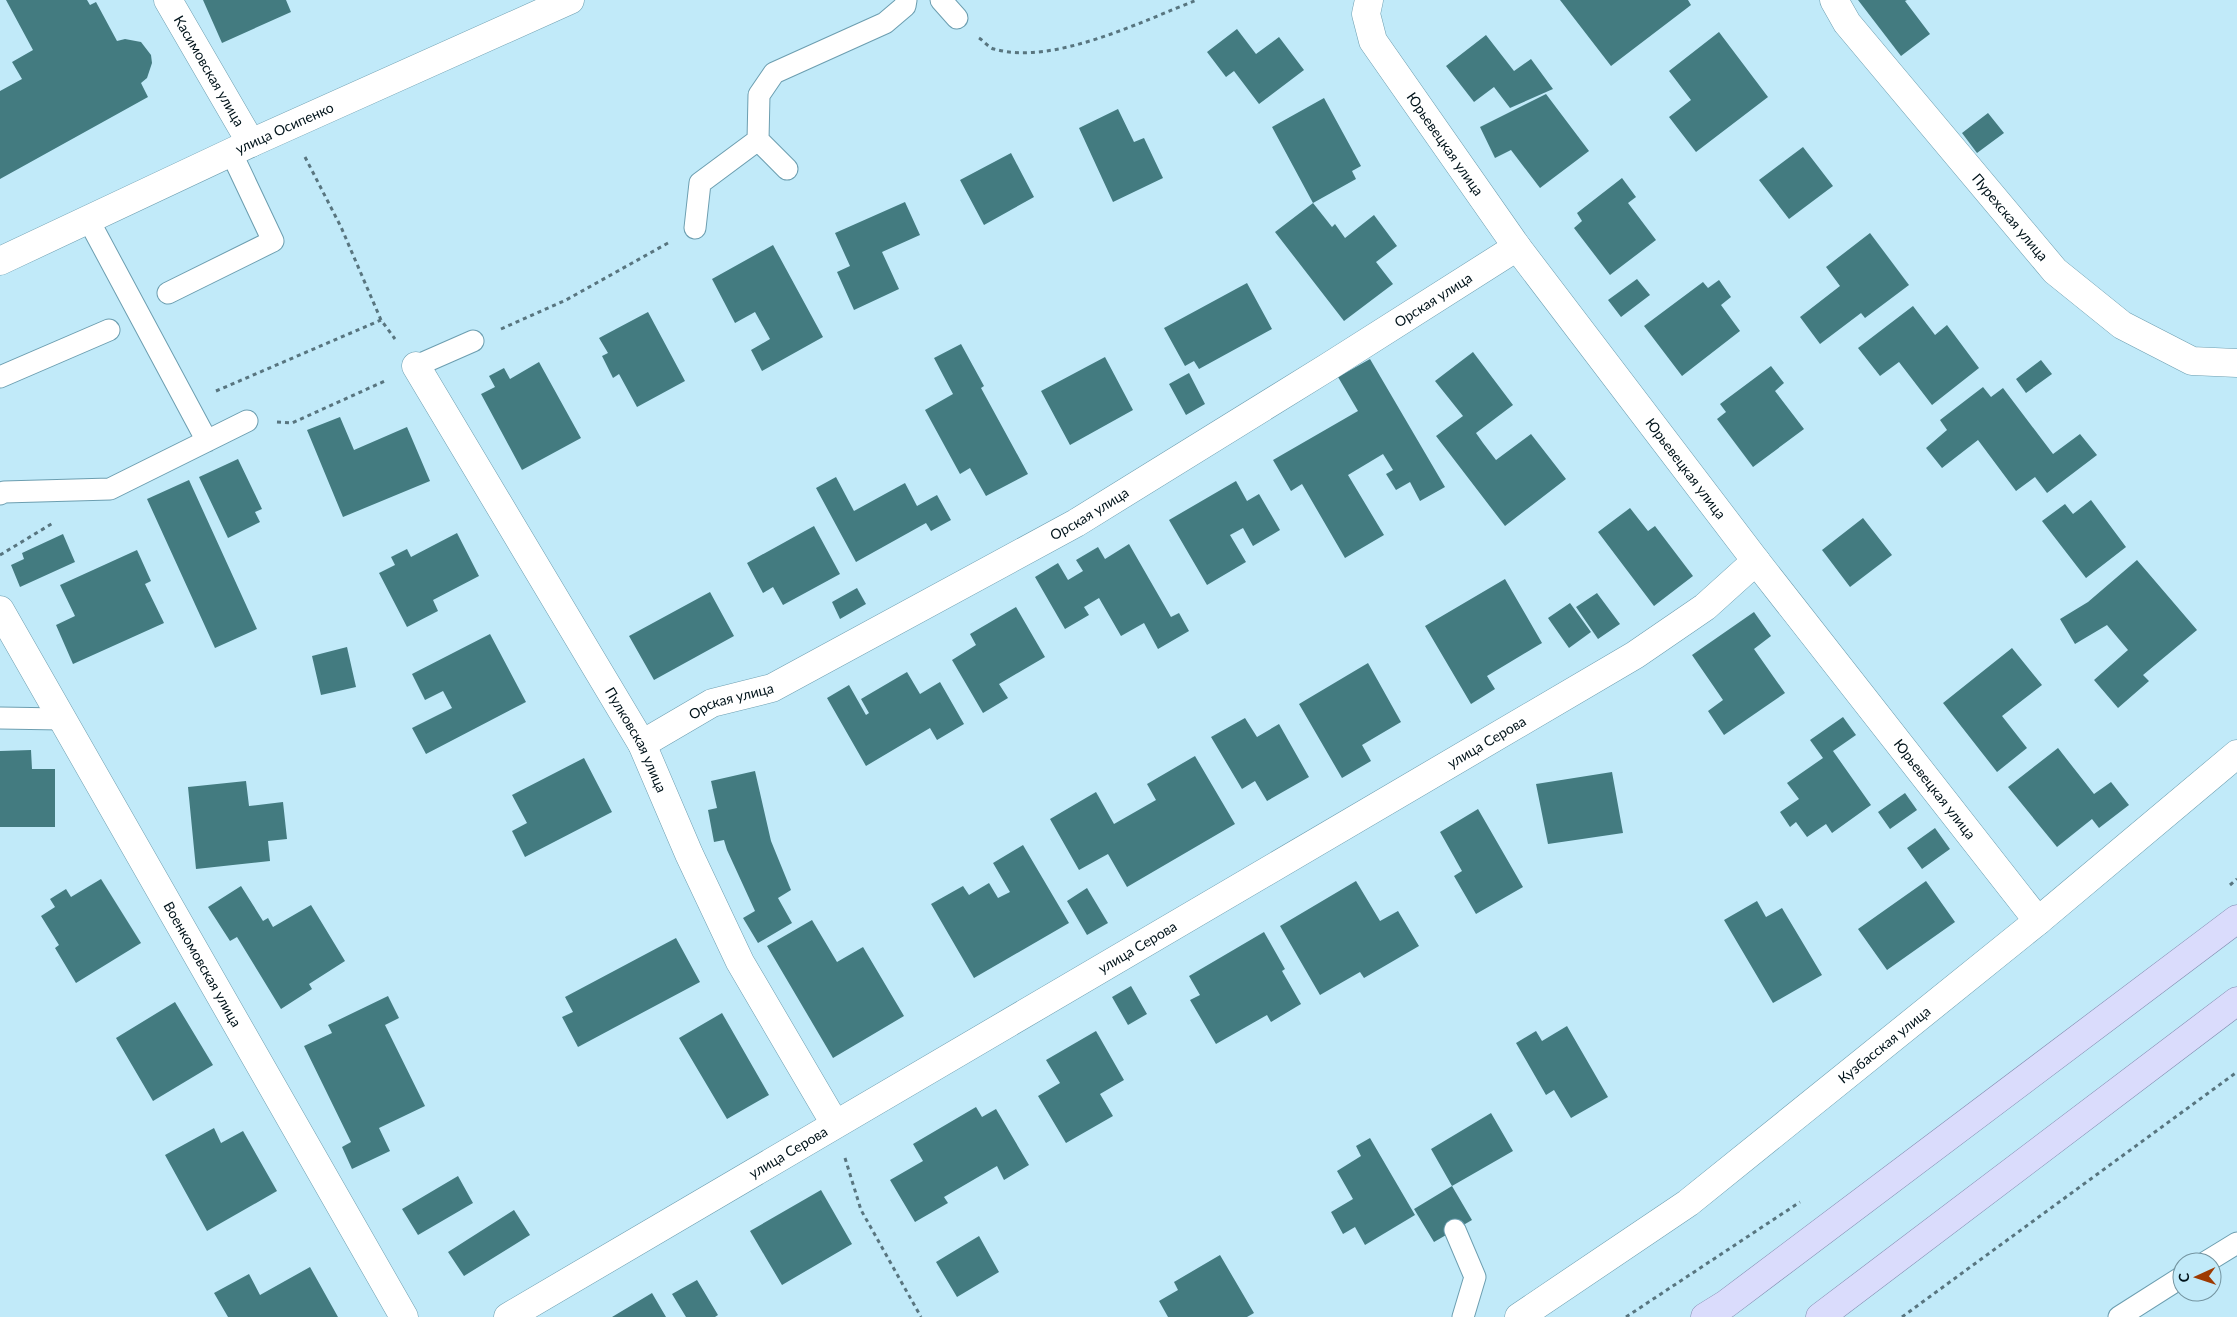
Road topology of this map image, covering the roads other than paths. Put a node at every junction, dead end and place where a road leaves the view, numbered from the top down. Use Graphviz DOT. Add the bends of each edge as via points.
graph roads {
  1 [pos="168,0"];
  2 [pos="570,0"];
  3 [pos="906,0"];
  4 [pos="941,0"];
  5 [pos="1369,0"];
  6 [pos="1834,0"];
  7 [pos="957,18"];
  8 [pos="758,140"];
  9 [pos="241,147"];
  10 [pos="787,169"];
  11 [pos="88,219"];
  12 [pos="695,228"];
  13 [pos="1517,247"];
  14 [pos="0,261"];
  15 [pos="168,293"];
  16 [pos="109,330"];
  17 [pos="473,342"];
  18 [pos="2237,363"];
  19 [pos="416,366"];
  20 [pos="0,377"];
  21 [pos="247,421"];
  22 [pos="208,440"];
  23 [pos="0,494"];
  24 [pos="1756,561"];
  25 [pos="0,610"];
  26 [pos="0,718"];
  27 [pos="61,720"];
  28 [pos="642,744"];
  29 [pos="2237,754"];
  30 [pos="2237,918"];
  31 [pos="2038,921"];
  32 [pos="2237,1001"];
  33 [pos="835,1124"];
  34 [pos="1455,1230"];
  35 [pos="2237,1243"];
  36 [pos="2222,1252"];
  37 [pos="2172,1283"];
  38 [pos="404,1317"];
  39 [pos="508,1317"];
  40 [pos="1464,1317"];
  41 [pos="1519,1317"];
  42 [pos="1705,1317"];
  43 [pos="1820,1317"];
  44 [pos="2119,1317"];
  1 -- 9 [label="street, Касимовская улица"];
  2 -- 9 [label="street, улица Осипенко"];
  3 -- 8 [label="lane" via="905,6 885,22 774,73 759,95"];
  4 -- 7 [label="lane"];
  5 -- 13 [label="street, Юрьевецкая улица" via="1366,14 1373,41"];
  6 -- 18 [label="street, Пурехская улица" via="1847,23 2055,271 2122,325 2192,361"];
  8 -- 10 [label="lane"];
  8 -- 12 [label="lane" via="700,183"];
  9 -- 11 [label="street, улица Осипенко"];
  9 -- 15 [label="lane" via="272,241"];
  11 -- 14 [label="street, улица Осипенко"];
  11 -- 22 [label="lane"];
  13 -- 24 [label="street, Юрьевецкая улица"];
  13 -- 28 [label="street, Орская улица" via="1076,523 772,688 712,704"];
  16 -- 20 [label="lane"];
  17 -- 19 [label="lane"];
  19 -- 28 [label="street, Пулковская улица"];
  21 -- 22 [label="lane"];
  22 -- 23 [label="lane" via="110,489"];
  24 -- 31 [label="street, Юрьевецкая улица"];
  24 -- 33 [label="street, улица Серова" via="1705,606 1635,655"];
  25 -- 27 [label="street, Военкомовская улица"];
  26 -- 27 [label="lane"];
  27 -- 38 [label="street, Военкомовская улица"];
  28 -- 33 [label="street, Пулковская улица" via="740,962"];
  29 -- 31 [label="street, Кузбасская улица"];
  30 -- 42 [label="main road"];
  31 -- 41 [label="street, Кузбасская улица" via="1688,1203"];
  32 -- 43 [label="main road"];
  33 -- 39 [label="street, улица Серова"];
  34 -- 40 [label="lane" via="1475,1277"];
  35 -- 36 [label="lane"];
  37 -- 44 [label="lane"];
}
